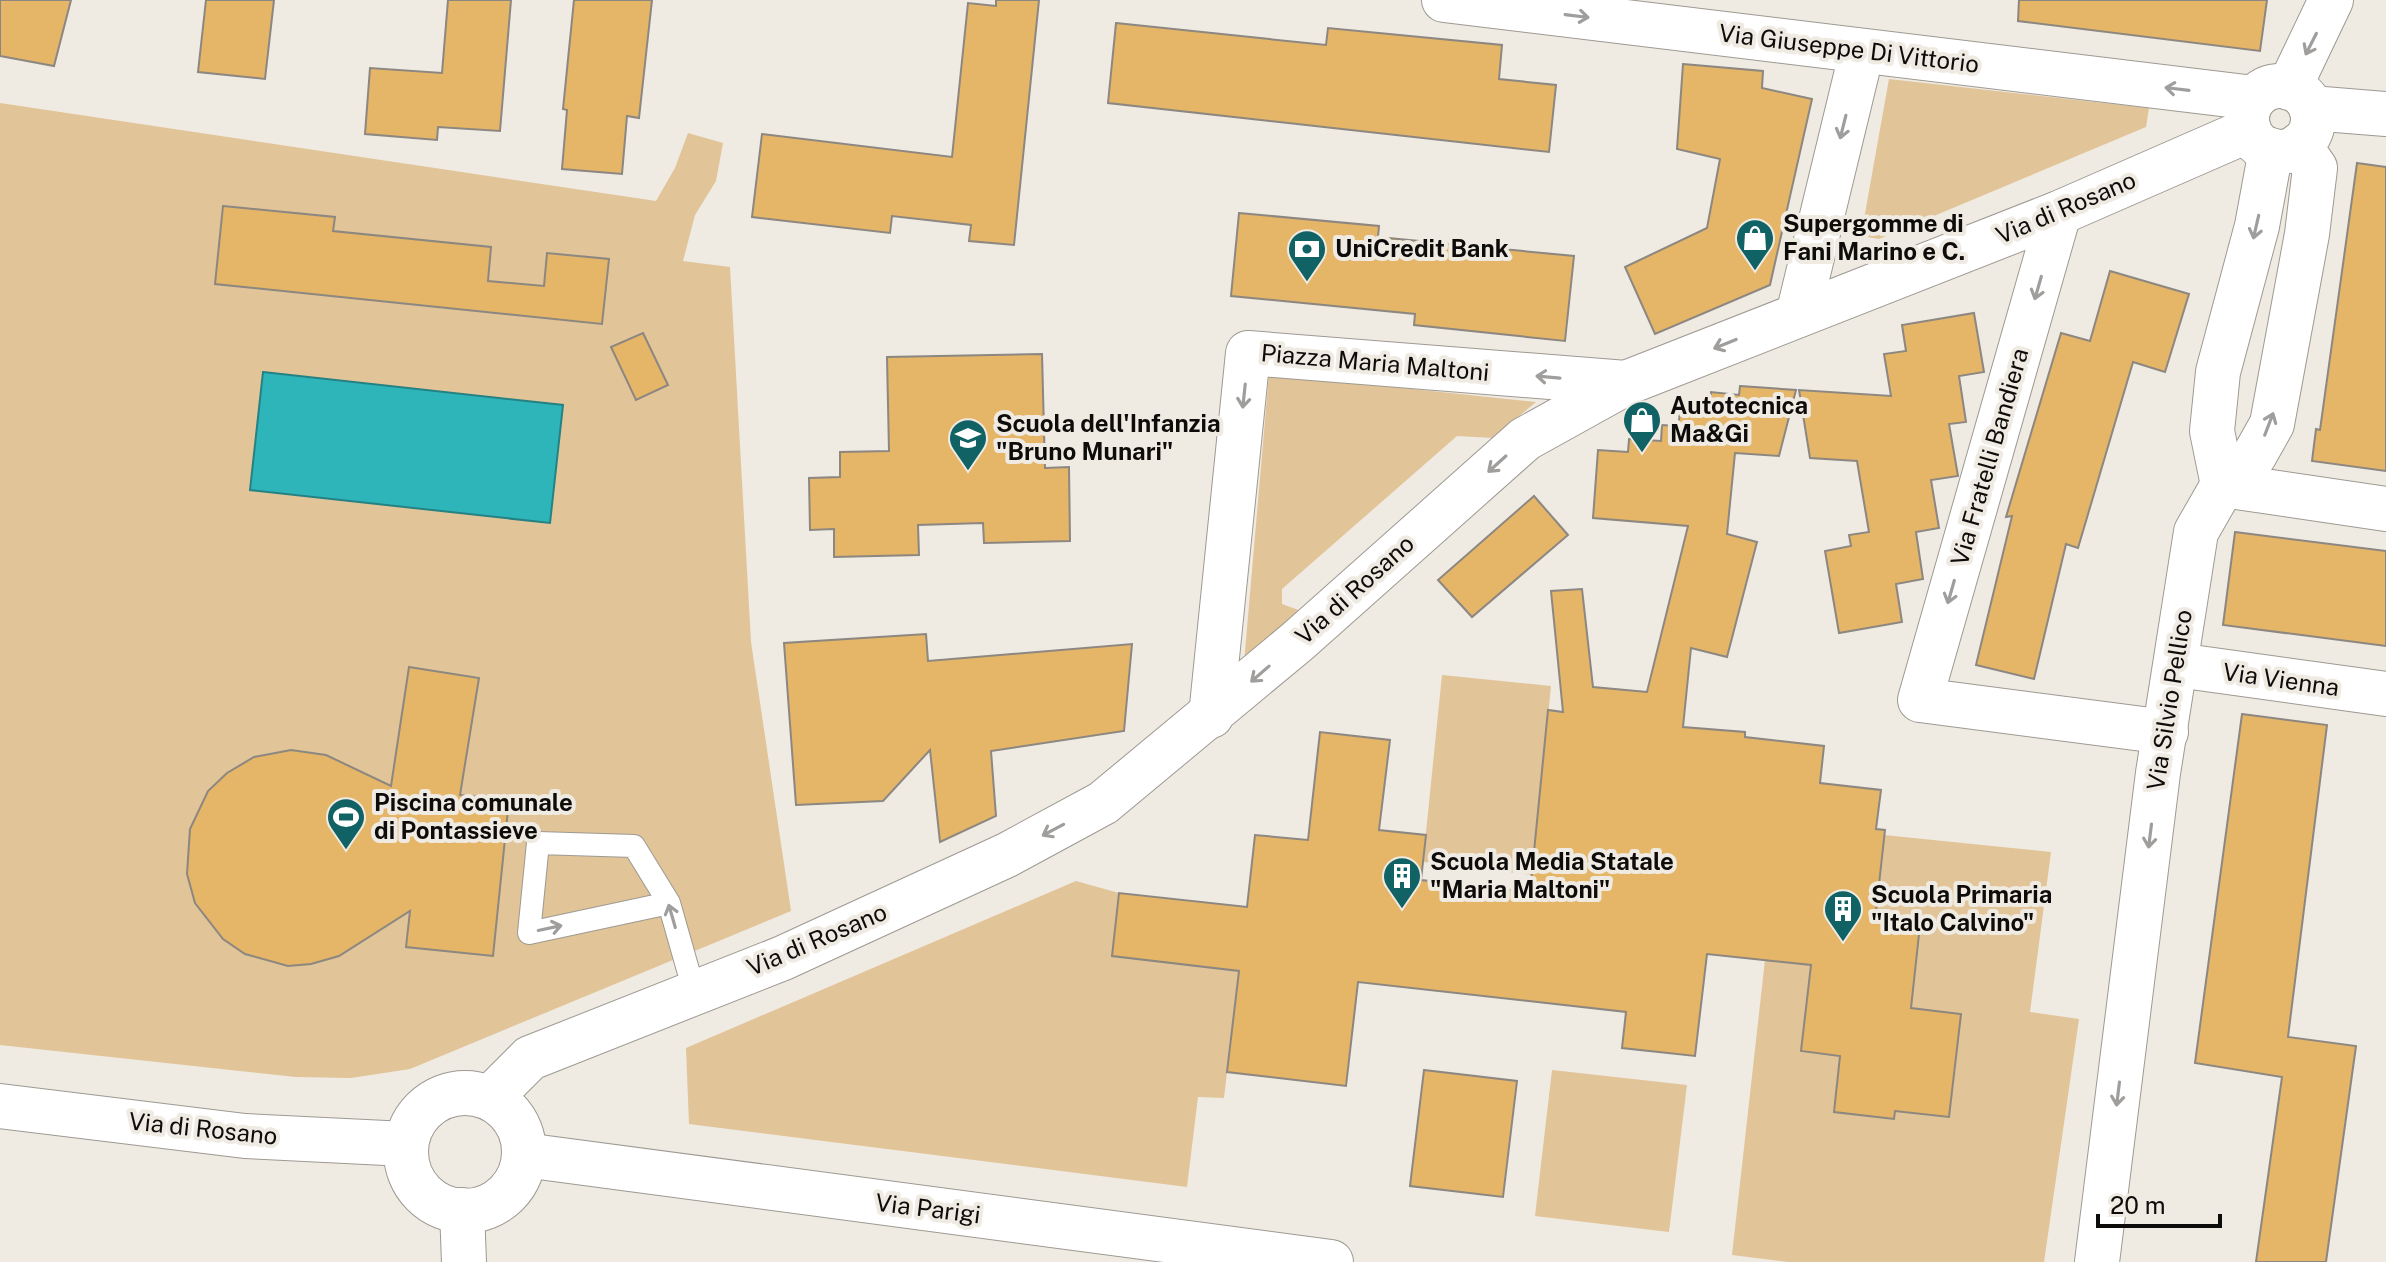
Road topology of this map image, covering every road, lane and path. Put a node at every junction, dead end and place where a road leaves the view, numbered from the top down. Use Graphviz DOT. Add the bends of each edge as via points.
graph roads {
  1 [pos="1444,0"];
  2 [pos="2331,0"];
  3 [pos="1862,51"];
  4 [pos="2386,114"];
  5 [pos="2279,120"];
  6 [pos="2059,213"];
  7 [pos="1798,315"];
  8 [pos="1626,383"];
  9 [pos="2223,485"];
  10 [pos="2386,509"];
  11 [pos="2177,665"];
  12 [pos="2386,694"];
  13 [pos="1211,716"];
  14 [pos="2166,732"];
  15 [pos="669,903"];
  16 [pos="694,991"];
  17 [pos="490,1098"];
  18 [pos="0,1106"];
  19 [pos="406,1144"];
  20 [pos="524,1155"];
  21 [pos="462,1210"];
  22 [pos="464,1262"];
  23 [pos="1331,1262"];
  24 [pos="2097,1262"];
  1 -- 3 [label="street, Via Giuseppe Di Vittorio, one-way"];
  2 -- 5 [label="street, one-way"];
  5 -- 3 [label="street, Via Giuseppe Di Vittorio, one-way"];
  3 -- 7 [label="street, one-way"];
  4 -- 5 [label="street, Via Giuseppe Di Vittorio"];
  5 -- 6 [label="street, Via di Rosano"];
  5 -- 9 [label="street, one-way" via="2218,372 2212,431"];
  9 -- 5 [label="street, Via Silvio Pellico, one-way" via="2254,456 2272,424 2307,234 2315,168"];
  6 -- 7 [label="street, Via di Rosano"];
  6 -- 14 [label="street, Via Fratelli Bandiera, one-way" via="1920,700"];
  7 -- 8 [label="street, Via di Rosano, one-way"];
  8 -- 13 [label="street, Via di Rosano, one-way" via="1525,439"];
  8 -- 13 [label="street, Piazza Maria Maltoni, one-way" via="1248,353"];
  9 -- 10 [label="street"];
  9 -- 11 [label="street, Via Silvio Pellico" via="2196,532"];
  11 -- 12 [label="street, Via Vienna"];
  11 -- 14 [label="street, Via Silvio Pellico"];
  13 -- 16 [label="street, Via di Rosano, one-way" via="1103,803 1007,855 783,958"];
  14 -- 24 [label="street, Via Silvio Pellico, one-way"];
  15 -- 15 [label="lane, one-way" via="634,846 538,843 529,933"];
  16 -- 15 [label="lane, one-way"];
  16 -- 17 [label="street, Via di Rosano" via="530,1058"];
  17 -- 19 [label="street" via="460,1093 431,1104 420,1114"];
  17 -- 20 [label="street" via="518,1126"];
  18 -- 19 [label="street, Via di Rosano" via="245,1136"];
  19 -- 21 [label="street" via="415,1184 443,1206"];
  20 -- 21 [label="street" via="508,1193 480,1209"];
  20 -- 23 [label="street, Via Parigi"];
  21 -- 22 [label="street"];
}
